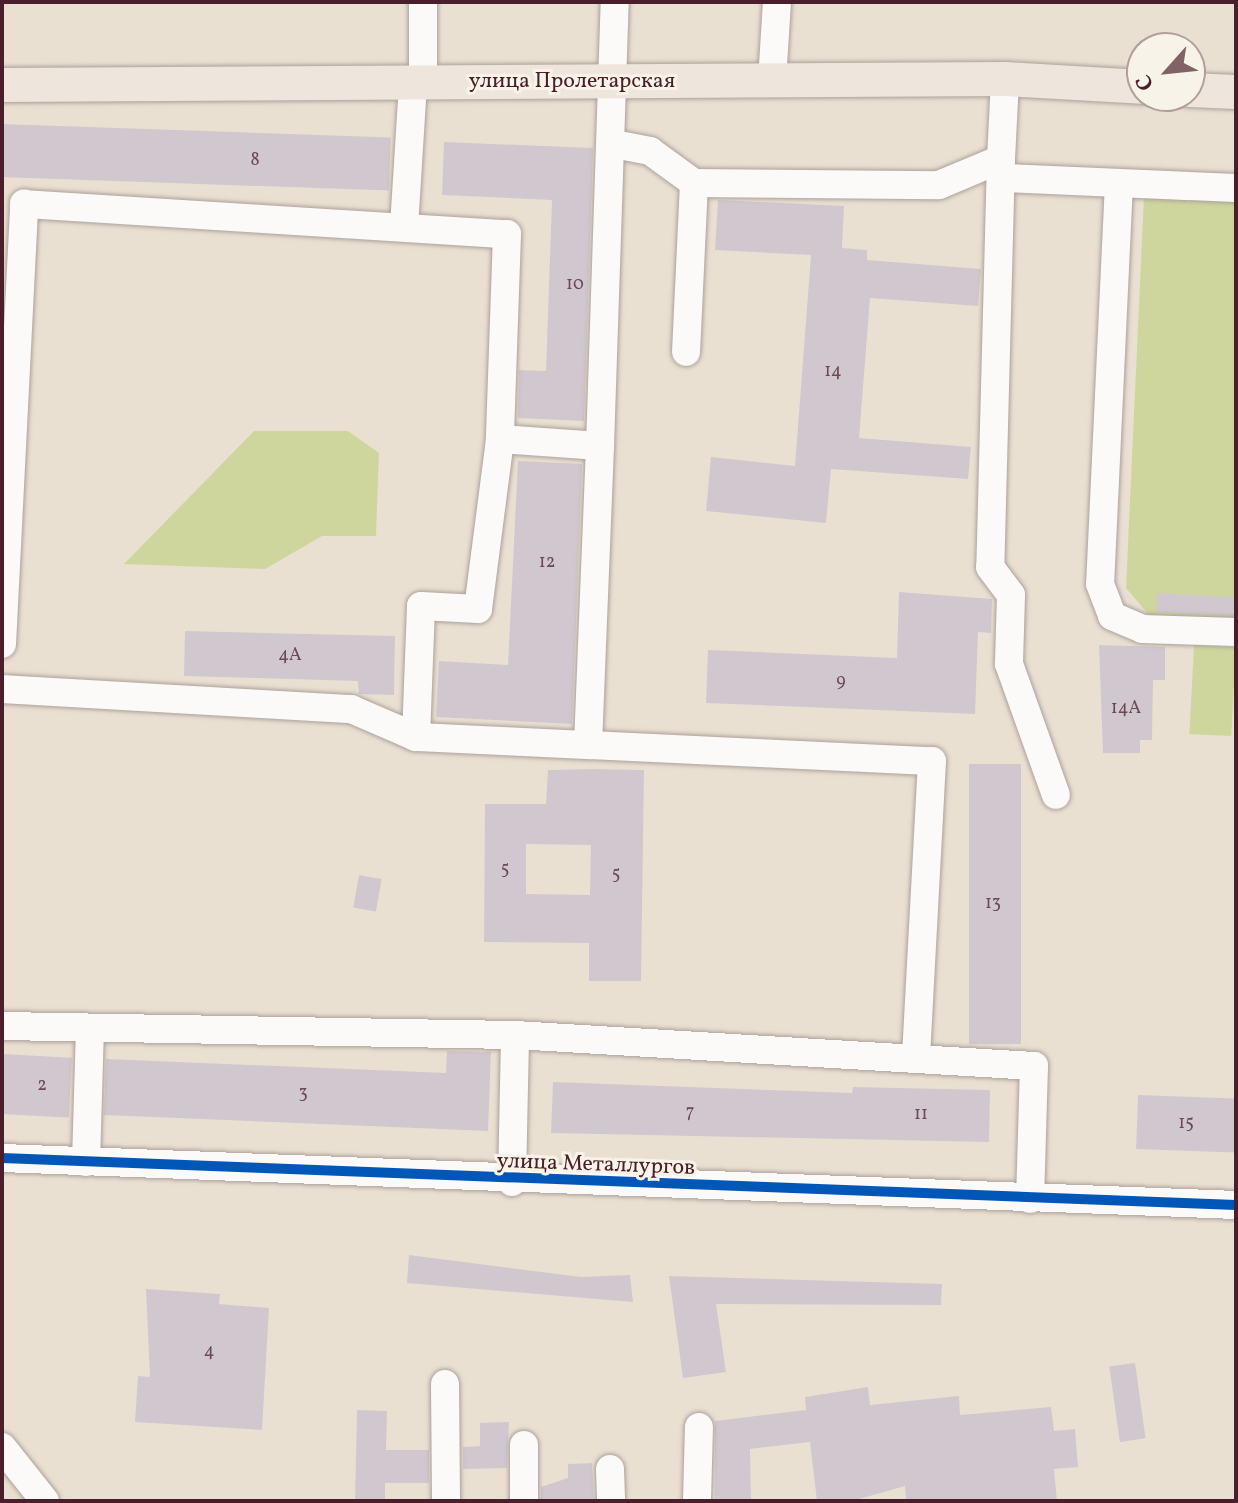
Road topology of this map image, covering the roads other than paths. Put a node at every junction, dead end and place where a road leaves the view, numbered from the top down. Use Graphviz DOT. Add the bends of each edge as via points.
graph roads {
  1 [pos="423,2"];
  2 [pos="615,2"];
  3 [pos="777,2"];
  4 [pos="1005,79"];
  5 [pos="612,81"];
  6 [pos="772,81"];
  7 [pos="418,82"];
  8 [pos="2,85"];
  9 [pos="1126,86"];
  10 [pos="1206,91"];
  11 [pos="1236,92"];
  12 [pos="614,144"];
  13 [pos="1003,168"];
  14 [pos="694,183"];
  15 [pos="1119,183"];
  16 [pos="1236,188"];
  17 [pos="404,227"];
  18 [pos="686,352"];
  19 [pos="9,409"];
  20 [pos="500,439"];
  21 [pos="600,446"];
  22 [pos="1236,632"];
  23 [pos="2,644"];
  24 [pos="2,689"];
  25 [pos="416,737"];
  26 [pos="588,745"];
  27 [pos="1056,795"];
  28 [pos="2,1026"];
  29 [pos="90,1030"];
  30 [pos="515,1035"];
  31 [pos="916,1057"];
  32 [pos="2,1158"];
  33 [pos="86,1162"];
  34 [pos="512,1182"];
  35 [pos="1030,1199"];
  36 [pos="1236,1205"];
  37 [pos="445,1384"];
  38 [pos="699,1427"];
  39 [pos="524,1445"];
  40 [pos="2,1447"];
  41 [pos="610,1469"];
  42 [pos="45,1501"];
  43 [pos="446,1501"];
  44 [pos="524,1501"];
  45 [pos="611,1501"];
  46 [pos="697,1501"];
  1 -- 7 [label="street"];
  2 -- 5 [label="street"];
  3 -- 6 [label="street"];
  4 -- 6 [label="main road, улица Пролетарская"];
  4 -- 9 [label="main road, улица Пролетарская"];
  4 -- 13 [label="street"];
  5 -- 6 [label="main road, улица Пролетарская"];
  5 -- 7 [label="main road, улица Пролетарская"];
  5 -- 12 [label="street"];
  7 -- 8 [label="main road, улица Пролетарская"];
  7 -- 17 [label="street"];
  10 -- 11 [label="main road"];
  12 -- 14 [label="street" via="650,151"];
  12 -- 21 [label="street"];
  13 -- 14 [label="street" via="939,185"];
  13 -- 15 [label="street"];
  13 -- 27 [label="street" via="990,567 1011,595 1009,664"];
  14 -- 18 [label="street"];
  15 -- 16 [label="street"];
  15 -- 22 [label="street" via="1126,303 1118,480 1100,584 1112,616 1142,629"];
  17 -- 19 [label="street" via="24,204"];
  17 -- 20 [label="street" via="507,234"];
  19 -- 23 [label="street"];
  20 -- 21 [label="street"];
  20 -- 25 [label="street" via="478,609 421,606"];
  21 -- 26 [label="street"];
  24 -- 25 [label="street" via="351,709"];
  25 -- 26 [label="street"];
  26 -- 31 [label="street" via="932,761"];
  28 -- 29 [label="street"];
  29 -- 30 [label="street"];
  29 -- 33 [label="street"];
  30 -- 31 [label="street"];
  30 -- 34 [label="street"];
  31 -- 35 [label="street" via="1034,1066"];
  32 -- 33 [label="street, улица Металлургов"];
  33 -- 34 [label="street, улица Металлургов"];
  34 -- 35 [label="street, улица Металлургов"];
  35 -- 36 [label="street, улица Металлургов"];
  37 -- 43 [label="street"];
  38 -- 46 [label="street"];
  39 -- 44 [label="street"];
  40 -- 42 [label="street"];
  41 -- 45 [label="street"];
}
